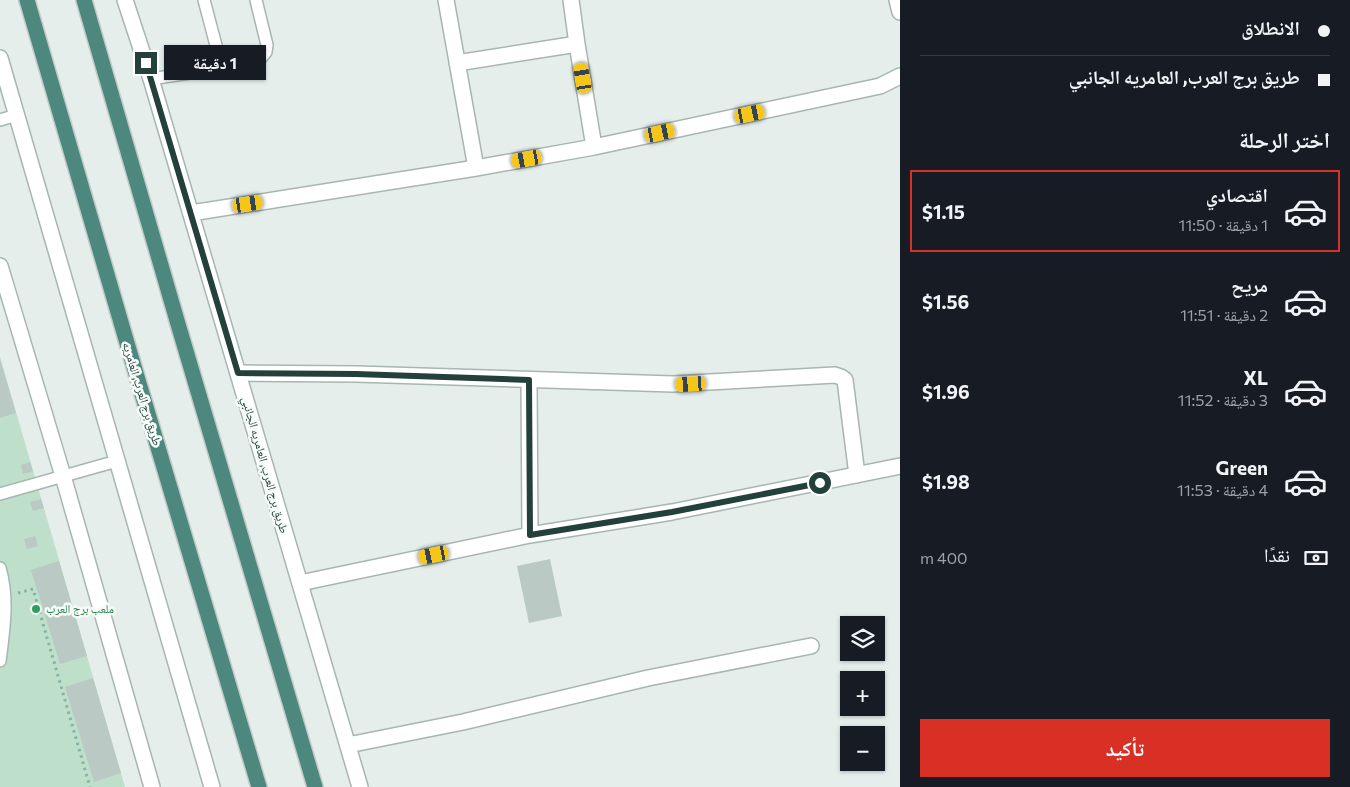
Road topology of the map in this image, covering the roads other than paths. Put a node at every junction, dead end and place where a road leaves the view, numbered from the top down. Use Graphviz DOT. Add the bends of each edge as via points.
graph roads {
  1 [pos="27,0"];
  2 [pos="84,0"];
  3 [pos="125,0"];
  4 [pos="204,0"];
  5 [pos="256,0"];
  6 [pos="446,0"];
  7 [pos="571,0"];
  8 [pos="897,0"];
  9 [pos="900,12"];
  10 [pos="577,44"];
  11 [pos="0,58"];
  12 [pos="457,63"];
  13 [pos="222,68"];
  14 [pos="900,76"];
  15 [pos="151,79"];
  16 [pos="16,115"];
  17 [pos="0,120"];
  18 [pos="594,147"];
  19 [pos="476,168"];
  20 [pos="191,214"];
  21 [pos="0,266"];
  22 [pos="238,373"];
  23 [pos="529,380"];
  24 [pos="117,461"];
  25 [pos="900,466"];
  26 [pos="857,475"];
  27 [pos="63,476"];
  28 [pos="0,494"];
  29 [pos="530,535"];
  30 [pos="0,568"];
  31 [pos="300,583"];
  32 [pos="2,625"];
  33 [pos="811,646"];
  34 [pos="0,661"];
  35 [pos="348,745"];
  36 [pos="152,787"];
  37 [pos="212,787"];
  38 [pos="259,787"];
  39 [pos="315,787"];
  40 [pos="360,787"];
  1 -- 38 [label="highway, طريق برج العرب, العامريه"];
  2 -- 39 [label="highway"];
  3 -- 15 [label="street, طريق برج العرب, العامريه الجانبي"];
  4 -- 13 [label="lane"];
  5 -- 13 [label="lane" via="266,52 261,58"];
  6 -- 12 [label="street"];
  7 -- 10 [label="street"];
  8 -- 9 [label="street"];
  10 -- 12 [label="street"];
  10 -- 18 [label="street"];
  11 -- 16 [label="street"];
  12 -- 19 [label="street"];
  13 -- 15 [label="lane"];
  14 -- 18 [label="street" via="880,86"];
  15 -- 20 [label="street, طريق برج العرب, العامريه الجانبي"];
  16 -- 17 [label="lane"];
  16 -- 24 [label="street"];
  18 -- 19 [label="street"];
  19 -- 20 [label="street"];
  20 -- 22 [label="street, طريق برج العرب, العامريه الجانبي"];
  21 -- 27 [label="street"];
  22 -- 23 [label="street"];
  22 -- 31 [label="street, طريق برج العرب, العامريه الجانبي"];
  23 -- 26 [label="street" via="673,384 835,375 845,380"];
  23 -- 29 [label="street"];
  24 -- 27 [label="lane"];
  24 -- 37 [label="street"];
  25 -- 26 [label="street"];
  26 -- 29 [label="street" via="672,512"];
  27 -- 28 [label="lane"];
  27 -- 36 [label="street"];
  29 -- 31 [label="street"];
  30 -- 32 [label="lane" via="5,597"];
  31 -- 35 [label="street, طريق برج العرب, العامريه الجانبي"];
  32 -- 34 [label="lane"];
  33 -- 35 [label="street" via="648,678 463,722"];
  35 -- 40 [label="street, طريق برج العرب, العامريه الجانبي"];
}
